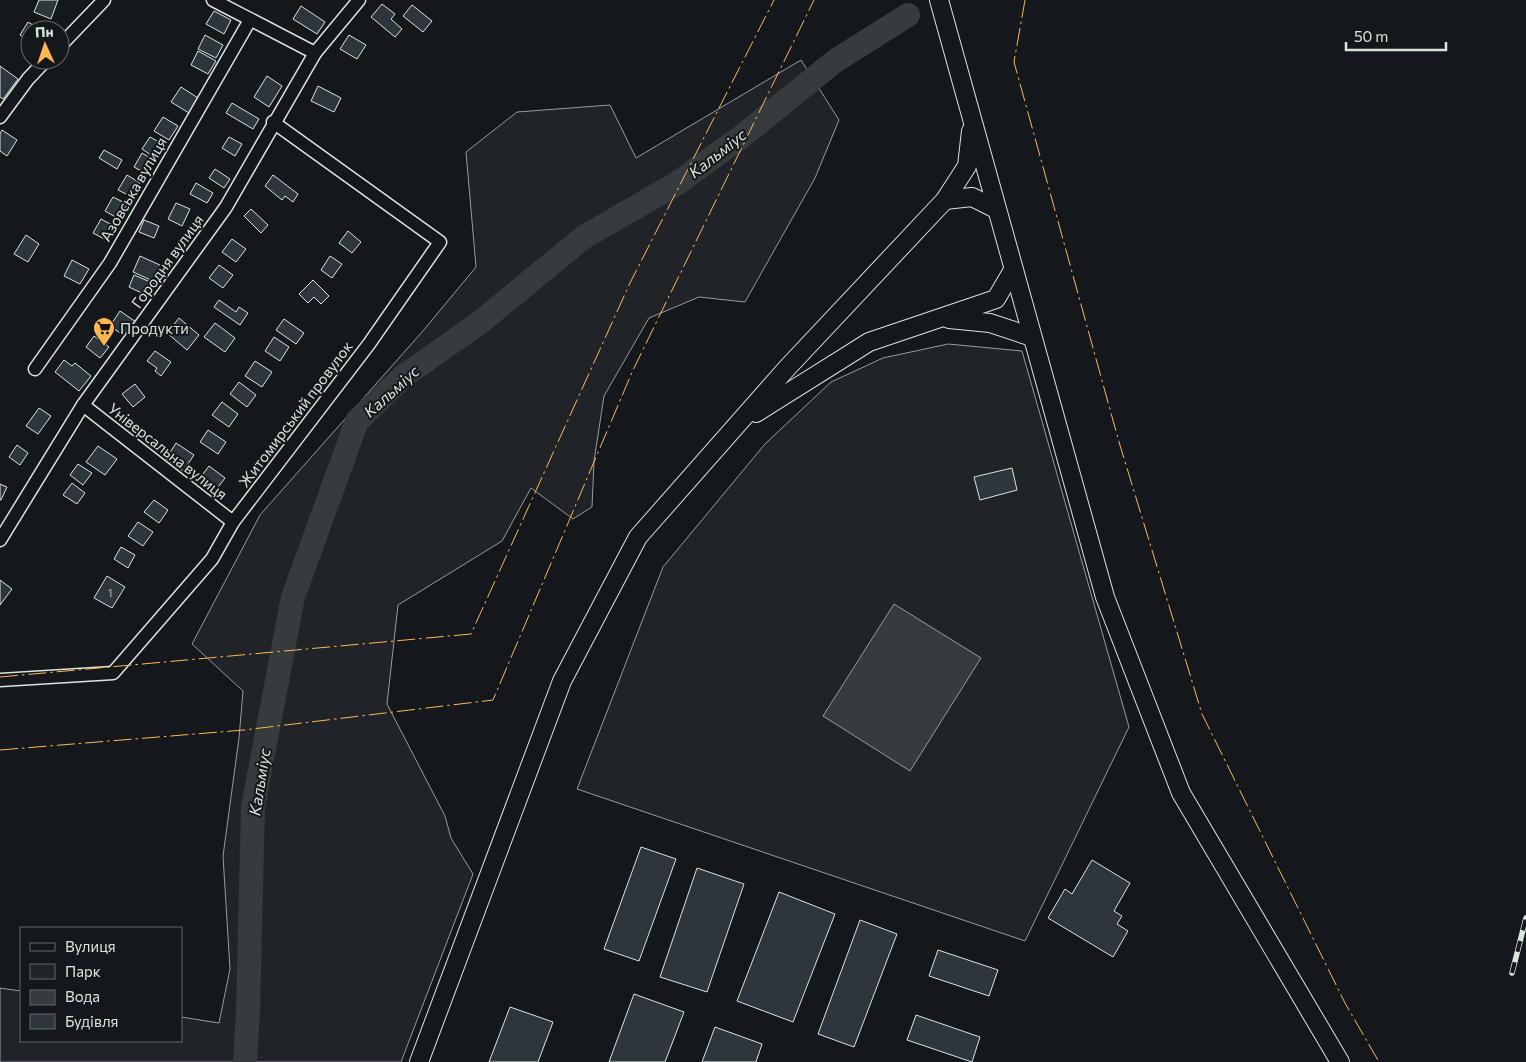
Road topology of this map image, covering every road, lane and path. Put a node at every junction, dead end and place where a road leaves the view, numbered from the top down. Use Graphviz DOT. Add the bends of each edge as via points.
graph roads {
  1 [pos="104,0"];
  2 [pos="214,0"];
  3 [pos="359,0"];
  4 [pos="939,0"];
  5 [pos="250,20"];
  6 [pos="70,36"];
  7 [pos="314,53"];
  8 [pos="36,70"];
  9 [pos="0,117"];
  10 [pos="273,122"];
  11 [pos="972,123"];
  12 [pos="945,200"];
  13 [pos="996,209"];
  14 [pos="1013,270"];
  15 [pos="944,318"];
  16 [pos="1032,337"];
  17 [pos="35,369"];
  18 [pos="83,405"];
  19 [pos="741,422"];
  20 [pos="233,522"];
  21 [pos="0,540"];
  22 [pos="0,680"];
  23 [pos="419,1062"];
  24 [pos="1340,1062"];
  1 -- 6 [label="street"];
  2 -- 5 [label="street"];
  3 -- 7 [label="street, Городня вулиця"];
  4 -- 11 [label="street"];
  5 -- 7 [label="street"];
  5 -- 17 [label="street, Азовська вулиця" via="110,263"];
  7 -- 10 [label="street, Городня вулиця"];
  8 -- 9 [label="street"];
  10 -- 18 [label="street, Городня вулиця" via="226,207"];
  10 -- 20 [label="street, Житомирський провулок" via="440,242 369,344"];
  11 -- 12 [label="street" via="967,166"];
  11 -- 13 [label="street"];
  12 -- 13 [label="street" via="972,197"];
  12 -- 19 [label="street" via="788,367"];
  13 -- 14 [label="street"];
  14 -- 15 [label="street" via="996,299"];
  14 -- 16 [label="street"];
  15 -- 16 [label="street" via="990,323"];
  15 -- 19 [label="street" via="869,342"];
  16 -- 24 [label="street" via="1105,597 1181,793"];
  18 -- 20 [label="street, Універсальна вулиця"];
  18 -- 21 [label="street, Городня вулиця"];
  19 -- 23 [label="street" via="638,537 562,681"];
  20 -- 22 [label="street, Житомирський провулок" via="212,559 113,673"];
}
